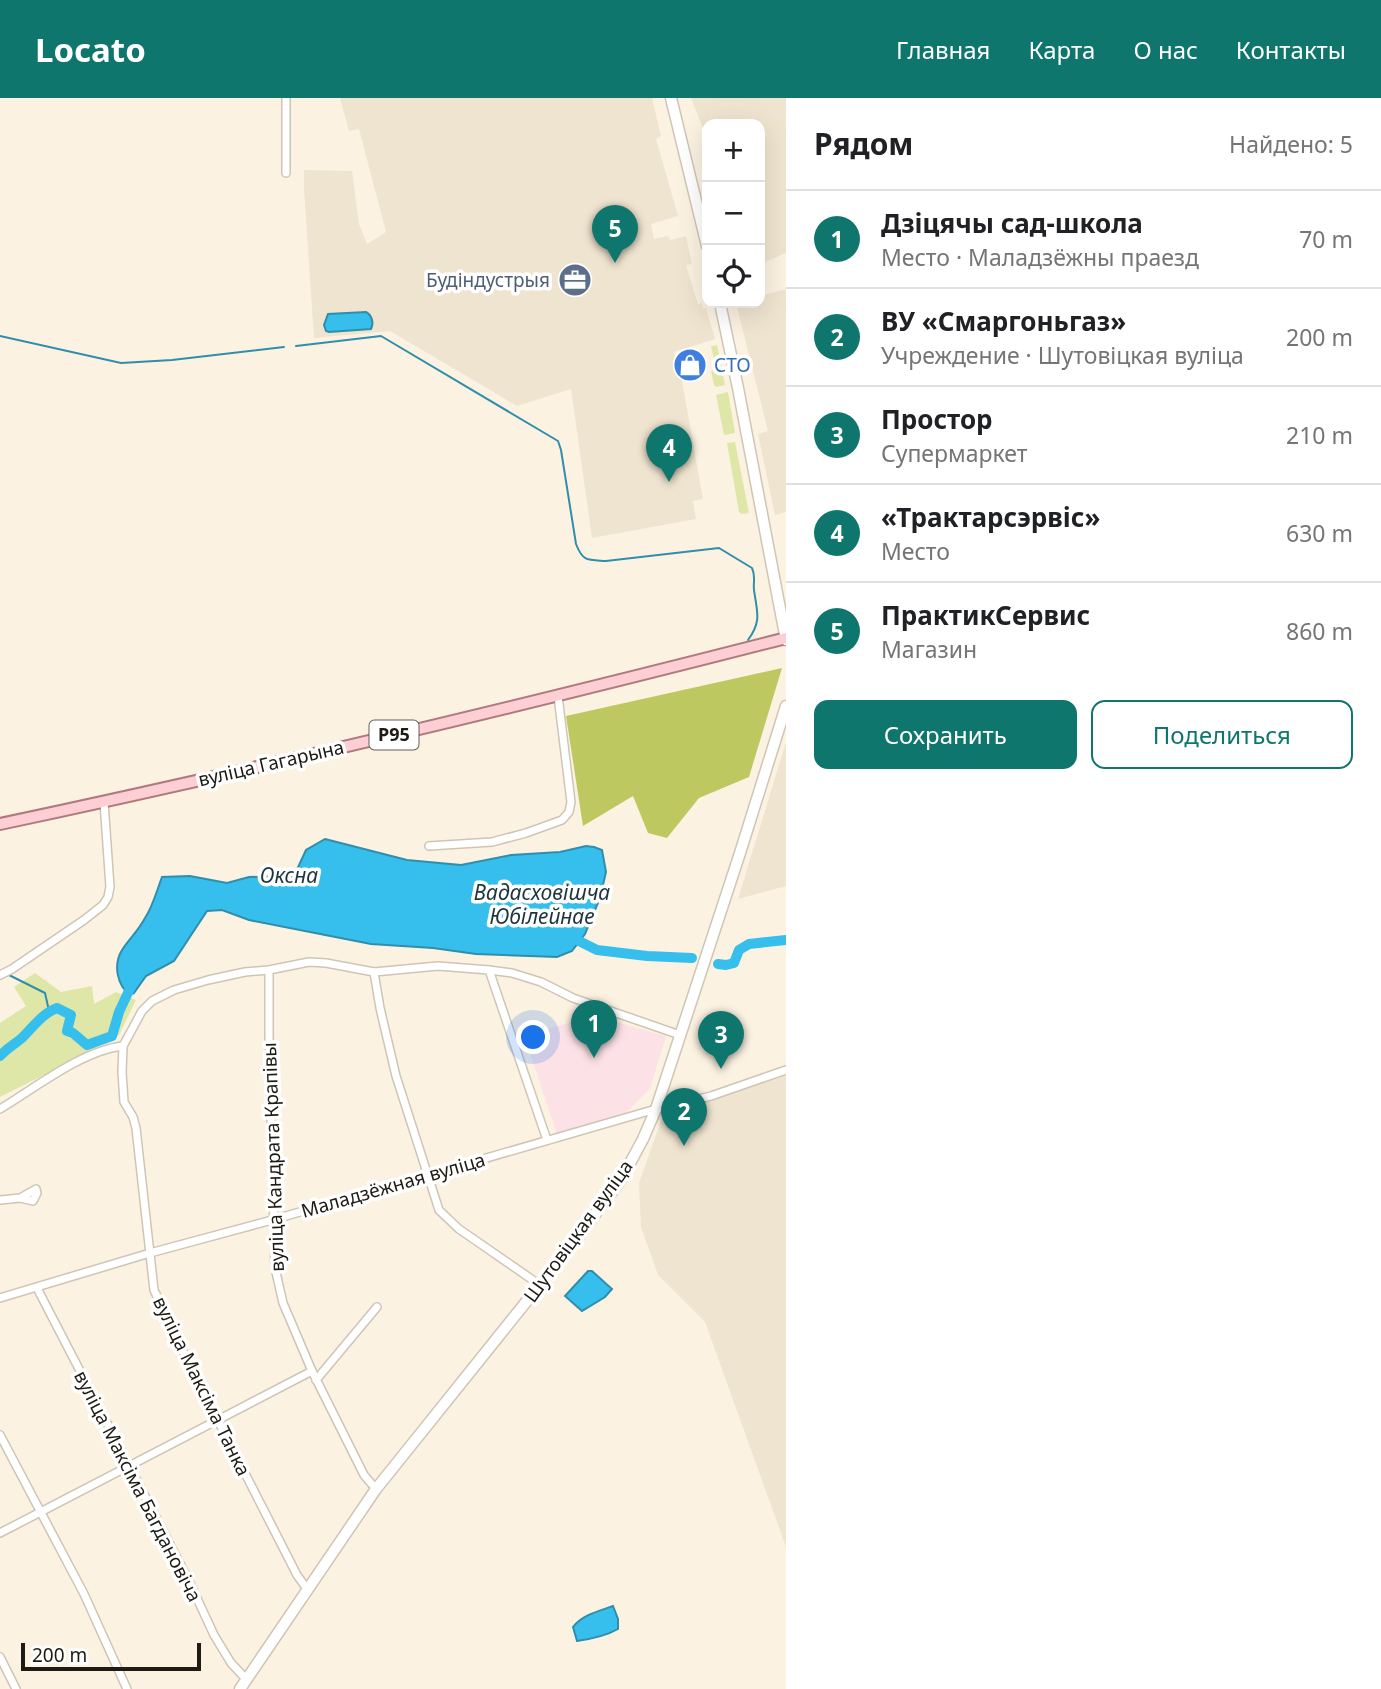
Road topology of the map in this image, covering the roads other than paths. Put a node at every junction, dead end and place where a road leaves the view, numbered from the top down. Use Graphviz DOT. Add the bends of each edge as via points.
graph roads {
  1 [pos="286,98"];
  2 [pos="671,98"];
  3 [pos="286,173"];
  4 [pos="707,245"];
  5 [pos="721,308"];
  6 [pos="786,639"];
  7 [pos="558,696"];
  8 [pos="786,706"];
  9 [pos="104,802"];
  10 [pos="0,824"];
  11 [pos="429,846"];
  12 [pos="269,970"];
  13 [pos="489,970"];
  14 [pos="374,972"];
  15 [pos="0,975"];
  16 [pos="680,1035"];
  17 [pos="123,1046"];
  18 [pos="786,1070"];
  19 [pos="0,1109"];
  20 [pos="656,1109"];
  21 [pos="547,1140"];
  22 [pos="426,1175"];
  23 [pos="20,1198"];
  24 [pos="0,1200"];
  25 [pos="272,1220"];
  26 [pos="150,1253"];
  27 [pos="540,1285"];
  28 [pos="37,1287"];
  29 [pos="0,1298"];
  30 [pos="377,1307"];
  31 [pos="312,1371"];
  32 [pos="316,1380"];
  33 [pos="217,1419"];
  34 [pos="0,1435"];
  35 [pos="128,1466"];
  36 [pos="376,1489"];
  37 [pos="40,1511"];
  38 [pos="0,1533"];
  39 [pos="307,1589"];
  40 [pos="0,1657"];
  41 [pos="246,1679"];
  42 [pos="16,1689"];
  43 [pos="127,1689"];
  44 [pos="240,1689"];
  1 -- 3 [label="street"];
  2 -- 4 [label="main road"];
  5 -- 6 [label="main road"];
  6 -- 7 [label="main road, вуліца Гагарына / Р95"];
  7 -- 9 [label="main road, вуліца Гагарына / Р95"];
  7 -- 11 [label="street" via="569,812 562,820 492,842"];
  8 -- 16 [label="main road, Шутовіцкая вуліца"];
  9 -- 10 [label="main road, вуліца Гагарына / Р95"];
  9 -- 15 [label="street" via="108,897 85,920"];
  12 -- 14 [label="street" via="309,962"];
  12 -- 17 [label="street" via="208,980 152,1001"];
  12 -- 25 [label="street, вуліца Кандрата Крапівы"];
  13 -- 14 [label="street" via="438,966"];
  13 -- 16 [label="street" via="541,982 573,999"];
  13 -- 21 [label="street"];
  14 -- 22 [label="street" via="396,1076"];
  16 -- 20 [label="main road, Шутовіцкая вуліца"];
  17 -- 19 [label="street" via="84,1058"];
  17 -- 26 [label="street, вуліца Максіма Танка" via="124,1102 136,1128"];
  18 -- 20 [label="street, Маладзёжная вуліца"];
  20 -- 21 [label="street, Маладзёжная вуліца"];
  20 -- 27 [label="main road, Шутовіцкая вуліца" via="622,1178"];
  21 -- 22 [label="street, Маладзёжная вуліца"];
  22 -- 25 [label="street, Маладзёжная вуліца"];
  22 -- 27 [label="street" via="439,1210 447,1218"];
  23 -- 24 [label="street"];
  25 -- 26 [label="street, Маладзёжная вуліца"];
  25 -- 31 [label="street, вуліца Кандрата Крапівы" via="278,1286"];
  26 -- 28 [label="street, Маладзёжная вуліца"];
  26 -- 33 [label="street, вуліца Максіма Танка" via="154,1290"];
  27 -- 36 [label="main road, Шутовіцкая вуліца"];
  28 -- 29 [label="street, Маладзёжная вуліца"];
  28 -- 35 [label="street, вуліца Максіма Багдановіча"];
  30 -- 32 [label="street"];
  31 -- 32 [label="street, вуліца Кандрата Крапівы"];
  31 -- 33 [label="street"];
  32 -- 36 [label="street, вуліца Кандрата Крапівы" via="364,1475"];
  33 -- 35 [label="street"];
  33 -- 39 [label="street, вуліца Максіма Танка"];
  34 -- 37 [label="street"];
  35 -- 37 [label="street"];
  35 -- 41 [label="street, вуліца Максіма Багдановіча" via="214,1635"];
  36 -- 39 [label="main road, Шутовіцкая вуліца"];
  37 -- 38 [label="street"];
  37 -- 43 [label="street"];
  39 -- 41 [label="main road, Шутовіцкая вуліца"];
  40 -- 42 [label="street"];
  41 -- 44 [label="main road, Шутовіцкая вуліца"];
}
